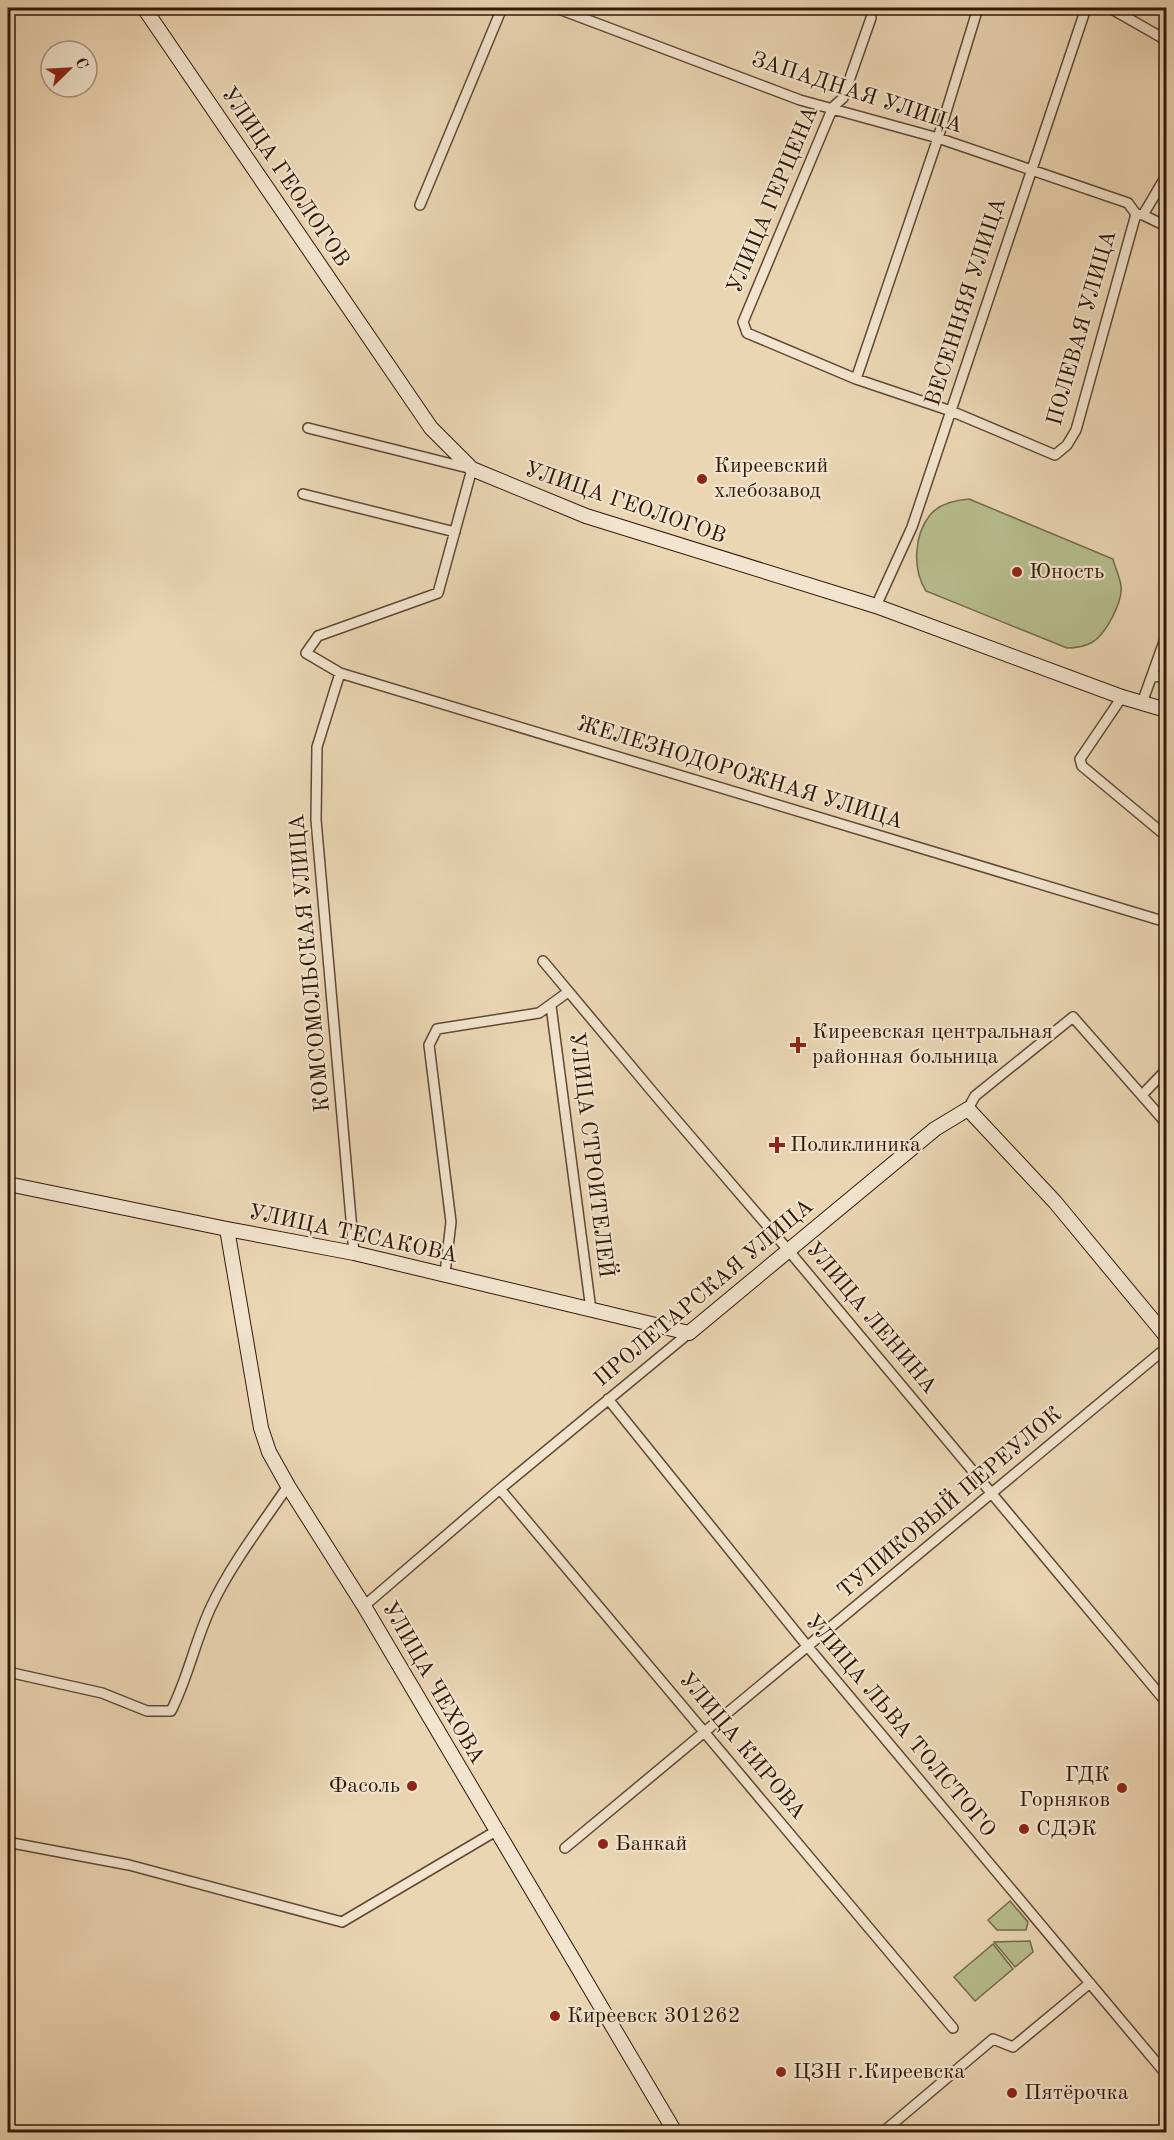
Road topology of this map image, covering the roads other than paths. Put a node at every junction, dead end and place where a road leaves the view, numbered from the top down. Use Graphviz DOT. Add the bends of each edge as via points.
graph roads {
  1 [pos="144,8"];
  2 [pos="502,8"];
  3 [pos="556,8"];
  4 [pos="978,8"];
  5 [pos="1086,8"];
  6 [pos="1110,8"];
  7 [pos="871,18"];
  8 [pos="1167,40"];
  9 [pos="832,107"];
  10 [pos="938,138"];
  11 [pos="1031,170"];
  12 [pos="1167,176"];
  13 [pos="420,205"];
  14 [pos="1139,215"];
  15 [pos="1167,226"];
  16 [pos="856,379"];
  17 [pos="951,411"];
  18 [pos="308,428"];
  19 [pos="472,470"];
  20 [pos="303,494"];
  21 [pos="455,532"];
  22 [pos="876,606"];
  23 [pos="1167,636"];
  24 [pos="340,673"];
  25 [pos="1167,676"];
  26 [pos="1152,677"];
  27 [pos="1122,697"];
  28 [pos="1142,703"];
  29 [pos="1167,710"];
  30 [pos="1167,836"];
  31 [pos="1167,922"];
  32 [pos="543,961"];
  33 [pos="568,992"];
  34 [pos="551,1006"];
  35 [pos="1167,1070"];
  36 [pos="1143,1094"];
  37 [pos="968,1109"];
  38 [pos="1167,1123"];
  39 [pos="8,1184"];
  40 [pos="227,1229"];
  41 [pos="789,1251"];
  42 [pos="354,1253"];
  43 [pos="445,1273"];
  44 [pos="591,1310"];
  45 [pos="689,1333"];
  46 [pos="1167,1336"];
  47 [pos="1167,1348"];
  48 [pos="608,1399"];
  49 [pos="288,1486"];
  50 [pos="500,1489"];
  51 [pos="992,1493"];
  52 [pos="364,1606"];
  53 [pos="808,1647"];
  54 [pos="8,1672"];
  55 [pos="1167,1702"];
  56 [pos="706,1732"];
  57 [pos="496,1831"];
  58 [pos="12,1843"];
  59 [pos="565,1848"];
  60 [pos="1090,1983"];
  61 [pos="953,2028"];
  62 [pos="1167,2074"];
  63 [pos="675,2133"];
  64 [pos="883,2133"];
  1 -- 19 [label="main road, УЛИЦА ГЕОЛОГОВ" via="431,428"];
  2 -- 13 [label="street"];
  3 -- 9 [label="street, ЗАПАДНАЯ УЛИЦА" via="800,100"];
  4 -- 10 [label="street"];
  5 -- 11 [label="street, ВЕСЕННЯЯ УЛИЦА"];
  6 -- 8 [label="street"];
  7 -- 9 [label="street, УЛИЦА ГЕРЦЕНА" via="843,98"];
  9 -- 10 [label="street, ЗАПАДНАЯ УЛИЦА"];
  9 -- 16 [label="street, УЛИЦА ГЕРЦЕНА" via="743,322 747,333"];
  10 -- 11 [label="street, ЗАПАДНАЯ УЛИЦА"];
  10 -- 16 [label="street"];
  11 -- 14 [label="street, ЗАПАДНАЯ УЛИЦА" via="1128,203"];
  11 -- 17 [label="street, ВЕСЕННЯЯ УЛИЦА"];
  12 -- 14 [label="street, ПОЛЕВАЯ УЛИЦА"];
  14 -- 15 [label="street, ЗАПАДНАЯ УЛИЦА"];
  14 -- 17 [label="street, ПОЛЕВАЯ УЛИЦА" via="1076,430 1067,445 1055,455"];
  16 -- 17 [label="street"];
  17 -- 22 [label="street, ВЕСЕННЯЯ УЛИЦА" via="912,527"];
  18 -- 19 [label="street"];
  19 -- 21 [label="street"];
  19 -- 22 [label="main road, УЛИЦА ГЕОЛОГОВ" via="586,516"];
  20 -- 21 [label="street"];
  21 -- 24 [label="street, ЖЕЛЕЗНОДОРОЖНАЯ УЛИЦА" via="438,593 318,636 306,653"];
  22 -- 27 [label="main road, УЛИЦА ГЕОЛОГОВ"];
  23 -- 26 [label="street"];
  24 -- 31 [label="street, ЖЕЛЕЗНОДОРОЖНАЯ УЛИЦА"];
  24 -- 42 [label="street, КОМСОМОЛЬСКАЯ УЛИЦА" via="317,747 316,820"];
  25 -- 26 [label="street"];
  26 -- 28 [label="street"];
  27 -- 28 [label="main road, УЛИЦА ГЕОЛОГОВ"];
  27 -- 30 [label="street" via="1080,759 1082,766"];
  28 -- 29 [label="main road, УЛИЦА ГЕОЛОГОВ"];
  32 -- 33 [label="street, УЛИЦА ЛЕНИНА"];
  33 -- 34 [label="street, УЛИЦА СТРОИТЕЛЕЙ"];
  33 -- 41 [label="street, УЛИЦА ЛЕНИНА"];
  34 -- 43 [label="street, УЛИЦА СТРОИТЕЛЕЙ" via="539,1013 436,1029 429,1045 451,1222"];
  34 -- 44 [label="street, УЛИЦА СТРОИТЕЛЕЙ"];
  35 -- 36 [label="street"];
  36 -- 37 [label="street, ПРОЛЕТАРСКАЯ УЛИЦА" via="1073,1017 975,1095"];
  36 -- 38 [label="street"];
  37 -- 41 [label="main road, ПРОЛЕТАРСКАЯ УЛИЦА" via="935,1129"];
  37 -- 46 [label="main road" via="1055,1202"];
  39 -- 40 [label="main road, УЛИЦА ТЕСАКОВА"];
  40 -- 42 [label="main road, УЛИЦА ТЕСАКОВА"];
  40 -- 49 [label="main road, УЛИЦА ЧЕХОВА" via="261,1428"];
  41 -- 45 [label="main road, ПРОЛЕТАРСКАЯ УЛИЦА"];
  41 -- 51 [label="street, УЛИЦА ЛЕНИНА"];
  42 -- 43 [label="main road, УЛИЦА ТЕСАКОВА"];
  43 -- 44 [label="main road, УЛИЦА ТЕСАКОВА"];
  44 -- 45 [label="main road, УЛИЦА ТЕСАКОВА"];
  45 -- 48 [label="street, ПРОЛЕТАРСКАЯ УЛИЦА"];
  47 -- 51 [label="street, ТУПИКОВЫЙ ПЕРЕУЛОК"];
  48 -- 50 [label="street, ПРОЛЕТАРСКАЯ УЛИЦА"];
  48 -- 53 [label="street, УЛИЦА ЛЬВА ТОЛСТОГО"];
  49 -- 52 [label="main road, УЛИЦА ЧЕХОВА"];
  49 -- 54 [label="street" via="211,1607 171,1711 147,1711 102,1693"];
  50 -- 52 [label="street, ПРОЛЕТАРСКАЯ УЛИЦА"];
  50 -- 56 [label="street, УЛИЦА КИРОВА"];
  51 -- 53 [label="street, ТУПИКОВЫЙ ПЕРЕУЛОК"];
  51 -- 55 [label="street, УЛИЦА ЛЕНИНА"];
  52 -- 57 [label="main road, УЛИЦА ЧЕХОВА"];
  53 -- 56 [label="street, ТУПИКОВЫЙ ПЕРЕУЛОК"];
  53 -- 60 [label="street, УЛИЦА ЛЬВА ТОЛСТОГО"];
  56 -- 59 [label="street, ТУПИКОВЫЙ ПЕРЕУЛОК"];
  56 -- 61 [label="street, УЛИЦА КИРОВА"];
  57 -- 58 [label="street" via="342,1922 129,1865"];
  57 -- 63 [label="main road, УЛИЦА ЧЕХОВА"];
  60 -- 62 [label="street, УЛИЦА ЛЬВА ТОЛСТОГО"];
  60 -- 64 [label="street" via="1013,2047 993,2039"];
}
